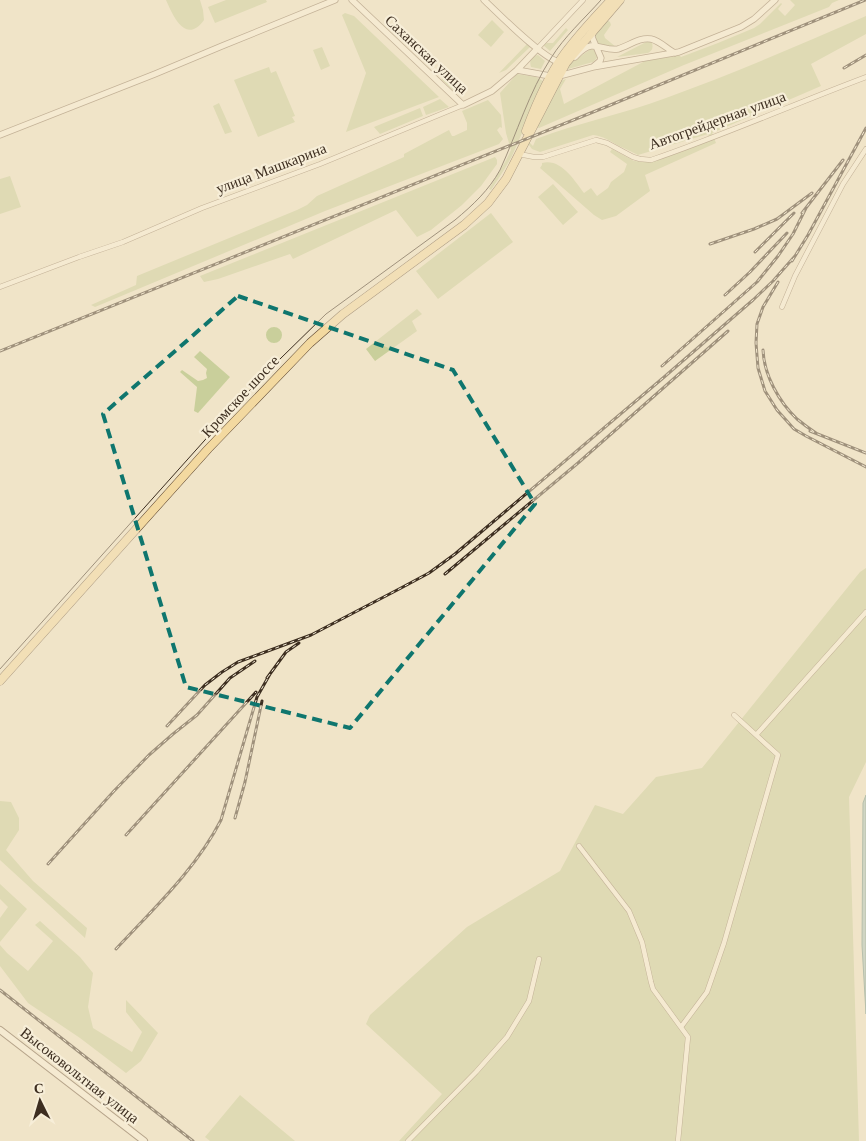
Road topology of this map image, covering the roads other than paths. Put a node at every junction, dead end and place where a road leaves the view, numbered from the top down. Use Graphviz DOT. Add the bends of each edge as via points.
graph roads {
  1 [pos="335,0"];
  2 [pos="352,0"];
  3 [pos="484,0"];
  4 [pos="583,0"];
  5 [pos="611,0"];
  6 [pos="620,0"];
  7 [pos="775,0"];
  8 [pos="594,30"];
  9 [pos="596,47"];
  10 [pos="537,49"];
  11 [pos="675,53"];
  12 [pos="562,63"];
  13 [pos="593,67"];
  14 [pos="518,70"];
  15 [pos="555,76"];
  16 [pos="866,78"];
  17 [pos="463,105"];
  18 [pos="0,135"];
  19 [pos="866,149"];
  20 [pos="519,154"];
  21 [pos="0,287"];
  22 [pos="782,306"];
  23 [pos="866,612"];
  24 [pos="0,680"];
  25 [pos="734,715"];
  26 [pos="756,735"];
  27 [pos="579,846"];
  28 [pos="539,959"];
  29 [pos="681,1027"];
  30 [pos="0,1030"];
  31 [pos="144,1141"];
  32 [pos="408,1141"];
  33 [pos="678,1141"];
  1 -- 18 [label="street"];
  2 -- 17 [label="street, Саханская улица"];
  3 -- 10 [label="street"];
  4 -- 10 [label="street"];
  5 -- 12 [label="main road" via="576,39"];
  6 -- 8 [label="main road"];
  7 -- 11 [label="street" via="741,27"];
  8 -- 9 [label="street" via="592,37"];
  8 -- 12 [label="main road"];
  9 -- 11 [label="street" via="617,49 648,38"];
  9 -- 12 [label="street" via="587,47"];
  9 -- 13 [label="street" via="601,58"];
  10 -- 12 [label="street"];
  10 -- 14 [label="street, улица Машкарина"];
  11 -- 13 [label="street"];
  12 -- 15 [label="main road, Кромское шоссе"];
  13 -- 15 [label="street"];
  14 -- 15 [label="street"];
  14 -- 17 [label="street, улица Машкарина" via="492,91"];
  15 -- 20 [label="main road, Кромское шоссе"];
  16 -- 20 [label="street, Автогрейдерная улица" via="651,160 633,157 596,140 543,157"];
  17 -- 21 [label="street, улица Машкарина" via="123,242"];
  19 -- 22 [label="street" via="843,184"];
  20 -- 24 [label="main road, Кромское шоссе" via="488,203 464,225 343,314 286,366"];
  23 -- 26 [label="street"];
  25 -- 26 [label="street"];
  26 -- 29 [label="street" via="778,755 707,992"];
  27 -- 29 [label="street" via="629,911 642,942 653,989"];
  28 -- 32 [label="street" via="529,1001 507,1037"];
  29 -- 33 [label="street" via="688,1037"];
  30 -- 31 [label="main road, Высоковольтная улица"];
}
